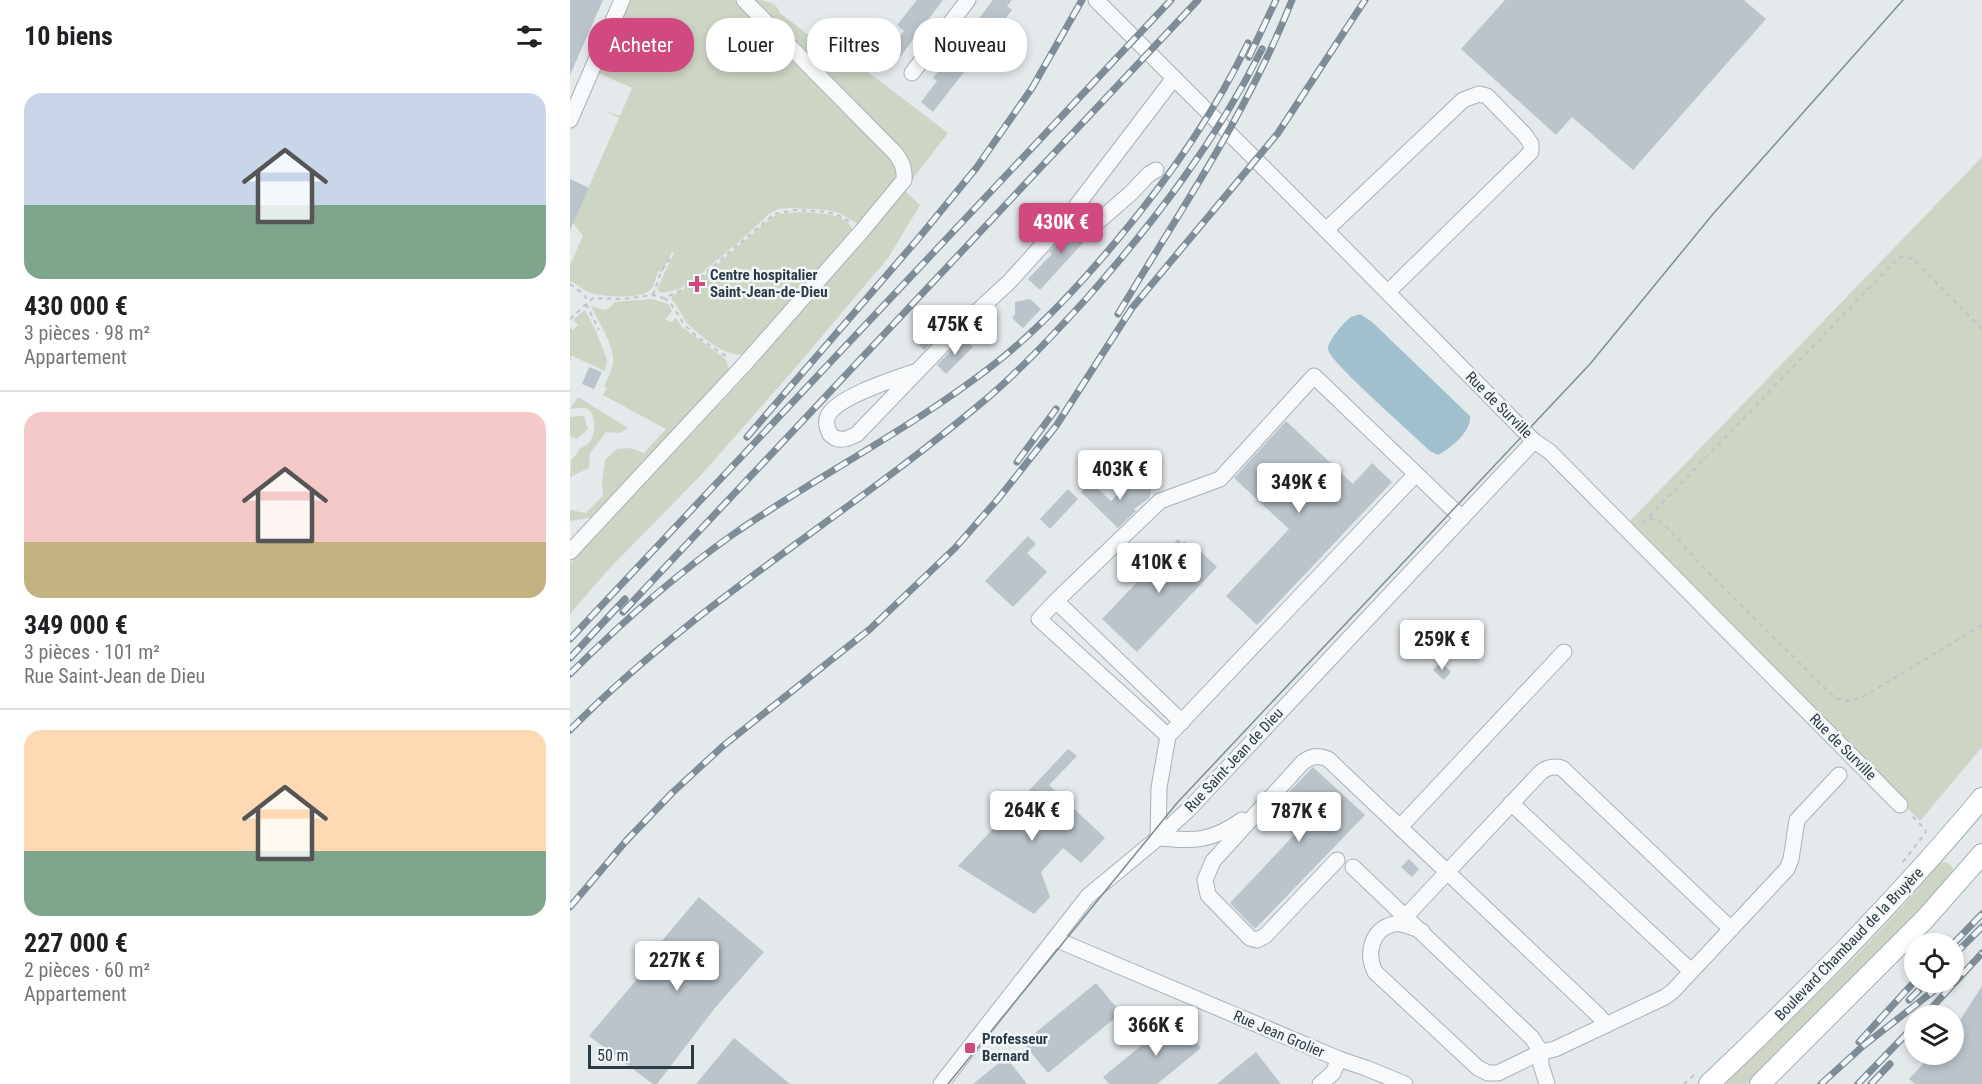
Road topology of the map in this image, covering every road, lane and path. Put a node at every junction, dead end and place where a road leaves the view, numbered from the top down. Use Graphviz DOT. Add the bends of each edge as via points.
graph roads {
  1 [pos="622,0"];
  2 [pos="744,0"];
  3 [pos="968,0"];
  4 [pos="1096,0"];
  5 [pos="912,73"];
  6 [pos="1174,78"];
  7 [pos="570,120"];
  8 [pos="1156,170"];
  9 [pos="1077,206"];
  10 [pos="1326,230"];
  11 [pos="861,232"];
  12 [pos="672,255"];
  13 [pos="570,284"];
  14 [pos="1388,292"];
  15 [pos="653,295"];
  16 [pos="664,298"];
  17 [pos="587,302"];
  18 [pos="570,319"];
  19 [pos="1982,329"];
  20 [pos="599,330"];
  21 [pos="742,368"];
  22 [pos="917,371"];
  23 [pos="1534,441"];
  24 [pos="1416,474"];
  25 [pos="1462,518"];
  26 [pos="570,552"];
  27 [pos="1056,601"];
  28 [pos="1982,625"];
  29 [pos="1564,652"];
  30 [pos="1182,722"];
  31 [pos="1168,736"];
  32 [pos="1839,775"];
  33 [pos="1982,798"];
  34 [pos="1266,801"];
  35 [pos="1512,803"];
  36 [pos="1900,804"];
  37 [pos="1400,827"];
  38 [pos="1158,837"];
  39 [pos="1982,854"];
  40 [pos="1337,860"];
  41 [pos="1902,862"];
  42 [pos="1353,867"];
  43 [pos="1448,871"];
  44 [pos="1406,916"];
  45 [pos="1731,929"];
  46 [pos="1422,931"];
  47 [pos="1055,939"];
  48 [pos="1691,972"];
  49 [pos="1606,1025"];
  50 [pos="1541,1052"];
  51 [pos="1339,1059"];
  52 [pos="1704,1077"];
  53 [pos="948,1081"];
  54 [pos="1320,1084"];
  55 [pos="1405,1084"];
  56 [pos="1547,1084"];
  57 [pos="1684,1084"];
  58 [pos="1760,1084"];
  1 -- 7 [label="street"];
  2 -- 11 [label="street" via="903,164 903,180"];
  3 -- 5 [label="street"];
  4 -- 6 [label="street, Rue de Surville"];
  6 -- 9 [label="street"];
  6 -- 10 [label="street, Rue de Surville"];
  8 -- 9 [label="street" via="1100,220 1093,220"];
  9 -- 22 [label="street" via="1009,282"];
  10 -- 14 [label="street, Rue de Surville"];
  10 -- 14 [label="street" via="1463,100 1479,94 1486,96 1525,135 1531,144 1527,158"];
  11 -- 16 [label="path" via="847,220 827,212 774,213 702,276"];
  11 -- 21 [label="street"];
  12 -- 15 [label="path"];
  13 -- 17 [label="path"];
  14 -- 23 [label="street, Rue de Surville"];
  15 -- 16 [label="path"];
  15 -- 17 [label="path"];
  16 -- 21 [label="path" via="685,326"];
  17 -- 18 [label="path"];
  17 -- 20 [label="path"];
  19 -- 28 [label="path" via="1914,260 1898,258 1650,518 1662,522 1835,698 1861,698"];
  21 -- 26 [label="street"];
  22 -- 22 [label="street" via="857,434 838,440 830,434 828,416 839,404"];
  23 -- 25 [label="street, Rue Saint-Jean de Dieu"];
  23 -- 36 [label="street, Rue de Surville" via="1549,451"];
  24 -- 25 [label="street"];
  24 -- 27 [label="street" via="1314,375 1220,479 1160,501"];
  24 -- 30 [label="street"];
  25 -- 38 [label="street, Rue Saint-Jean de Dieu" via="1191,807"];
  27 -- 30 [label="street"];
  27 -- 31 [label="street" via="1040,619"];
  29 -- 37 [label="street"];
  30 -- 31 [label="street"];
  31 -- 38 [label="street" via="1159,788"];
  32 -- 45 [label="street" via="1797,820 1787,869"];
  33 -- 52 [label="main road, Boulevard Chambaud de la Bruyère" via="1896,897 1759,1037"];
  34 -- 37 [label="street" via="1303,762 1318,756 1328,759"];
  34 -- 38 [label="street" via="1213,837"];
  34 -- 40 [label="street" via="1213,861 1205,880 1208,896 1250,938 1264,936"];
  35 -- 43 [label="street"];
  35 -- 45 [label="street" via="1546,768 1562,768"];
  35 -- 48 [label="street"];
  36 -- 41 [label="path, Boulevard Chambaud de la Bruyère" via="1925,829"];
  37 -- 43 [label="street"];
  38 -- 47 [label="street, Rue Saint-Jean de Dieu" via="1088,896"];
  39 -- 58 [label="main road" via="1925,919"];
  42 -- 44 [label="street"];
  43 -- 44 [label="street"];
  43 -- 49 [label="street"];
  44 -- 46 [label="street"];
  45 -- 48 [label="street"];
  46 -- 50 [label="street" via="1512,1017"];
  46 -- 50 [label="street" via="1393,924 1382,931 1373,940 1370,951 1375,972 1467,1059 1488,1073 1498,1073"];
  47 -- 51 [label="street, Rue Jean Grolier"];
  47 -- 53 [label="street, Rue Saint-Jean de Dieu"];
  48 -- 49 [label="street" via="1665,997"];
  49 -- 50 [label="street"];
  50 -- 56 [label="street"];
  51 -- 54 [label="street" via="1333,1073"];
  51 -- 55 [label="street, Rue Jean Grolier"];
  52 -- 57 [label="path"];
}
